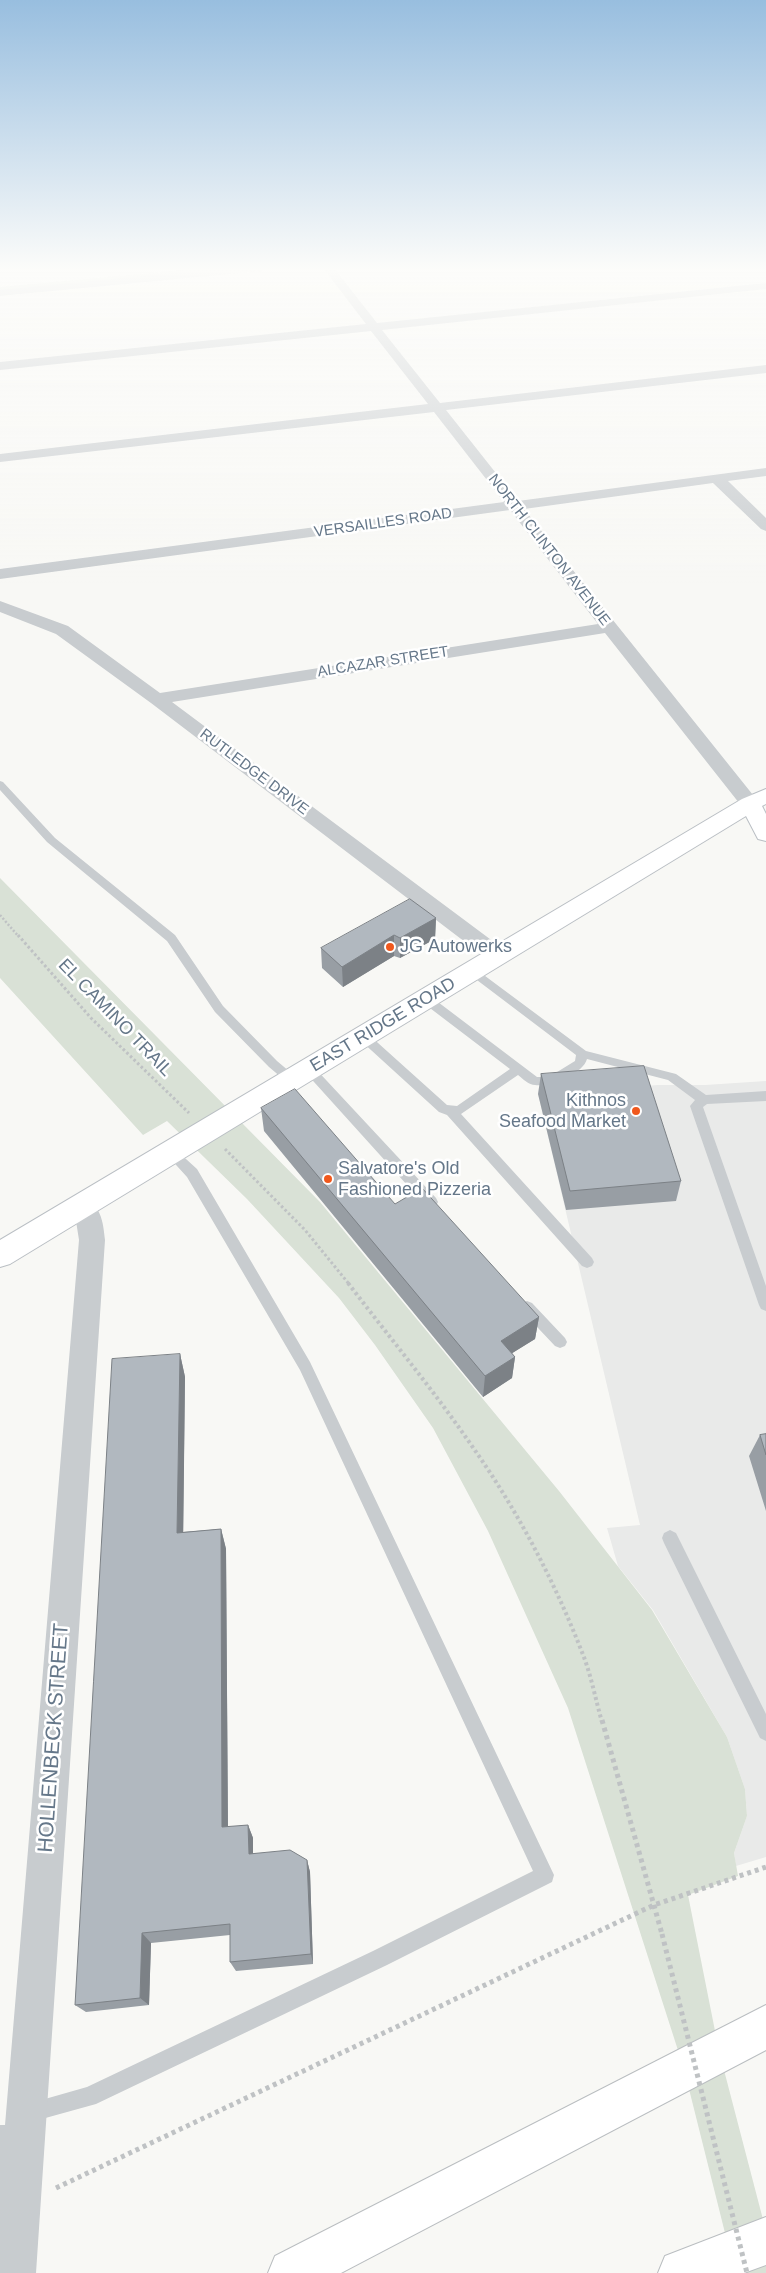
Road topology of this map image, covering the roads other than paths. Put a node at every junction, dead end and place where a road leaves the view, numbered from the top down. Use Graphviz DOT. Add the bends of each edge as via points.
graph roads {
  1 [pos="411,374"];
  2 [pos="723,374"];
  3 [pos="437,408"];
  4 [pos="0,458"];
  5 [pos="766,472"];
  6 [pos="717,478"];
  7 [pos="514,506"];
  8 [pos="766,526"];
  9 [pos="0,574"];
  10 [pos="0,606"];
  11 [pos="609,627"];
  12 [pos="157,699"];
  13 [pos="0,784"];
  14 [pos="758,800"];
  15 [pos="766,834"];
  16 [pos="498,956"];
  17 [pos="473,971"];
  18 [pos="426,999"];
  19 [pos="364,1037"];
  20 [pos="582,1054"];
  21 [pos="516,1068"];
  22 [pos="301,1074"];
  23 [pos="766,1096"];
  24 [pos="704,1100"];
  25 [pos="451,1111"];
  26 [pos="171,1152"];
  27 [pos="80,1207"];
  28 [pos="440,1212"];
  29 [pos="0,1255"];
  30 [pos="587,1262"];
  31 [pos="520,1299"];
  32 [pos="766,1305"];
  33 [pos="560,1342"];
  34 [pos="670,1538"];
  35 [pos="766,1732"];
  36 [pos="766,2027"];
  37 [pos="17,2134"];
  38 [pos="766,2241"];
  39 [pos="14,2273"];
  40 [pos="292,2273"];
  41 [pos="682,2273"];
  1 -- 3 [label="street, NORTH CLINTON AVENUE"];
  2 -- 3 [label="street"];
  3 -- 4 [label="street"];
  3 -- 7 [label="street, NORTH CLINTON AVENUE"];
  5 -- 6 [label="street, VERSAILLES ROAD"];
  6 -- 7 [label="street, VERSAILLES ROAD"];
  6 -- 8 [label="street"];
  7 -- 9 [label="street, VERSAILLES ROAD"];
  7 -- 11 [label="street, NORTH CLINTON AVENUE"];
  10 -- 12 [label="street, RUTLEDGE DRIVE" via="62,630"];
  11 -- 12 [label="street, ALCAZAR STREET"];
  11 -- 14 [label="street, NORTH CLINTON AVENUE"];
  12 -- 16 [label="street, RUTLEDGE DRIVE"];
  13 -- 22 [label="lane" via="51,840 171,938 219,1008 273,1064"];
  14 -- 15 [label="main road, NORTH CLINTON AVENUE"];
  14 -- 16 [label="main road, EAST RIDGE ROAD"];
  16 -- 17 [label="main road, EAST RIDGE ROAD"];
  17 -- 18 [label="main road, EAST RIDGE ROAD"];
  17 -- 20 [label="lane"];
  18 -- 19 [label="main road, EAST RIDGE ROAD"];
  18 -- 21 [label="lane"];
  19 -- 22 [label="main road, EAST RIDGE ROAD"];
  19 -- 25 [label="lane" via="443,1109"];
  20 -- 21 [label="lane" via="580,1063 551,1080 535,1082"];
  20 -- 24 [label="lane" via="672,1077"];
  21 -- 25 [label="lane" via="460,1110"];
  22 -- 26 [label="main road, EAST RIDGE ROAD"];
  22 -- 28 [label="lane"];
  23 -- 24 [label="lane"];
  24 -- 32 [label="lane" via="696,1106"];
  25 -- 30 [label="lane"];
  26 -- 27 [label="main road, EAST RIDGE ROAD"];
  26 -- 37 [label="lane" via="192,1173 306,1366 545,1875"];
  27 -- 29 [label="main road, EAST RIDGE ROAD"];
  27 -- 37 [label="street, HOLLENBECK STREET" via="91,1224 92,1240"];
  31 -- 33 [label="lane"];
  34 -- 35 [label="lane"];
  36 -- 40 [label="main road"];
  37 -- 39 [label="street, HOLLENBECK STREET" via="19,2206"];
  38 -- 41 [label="main road"];
}
